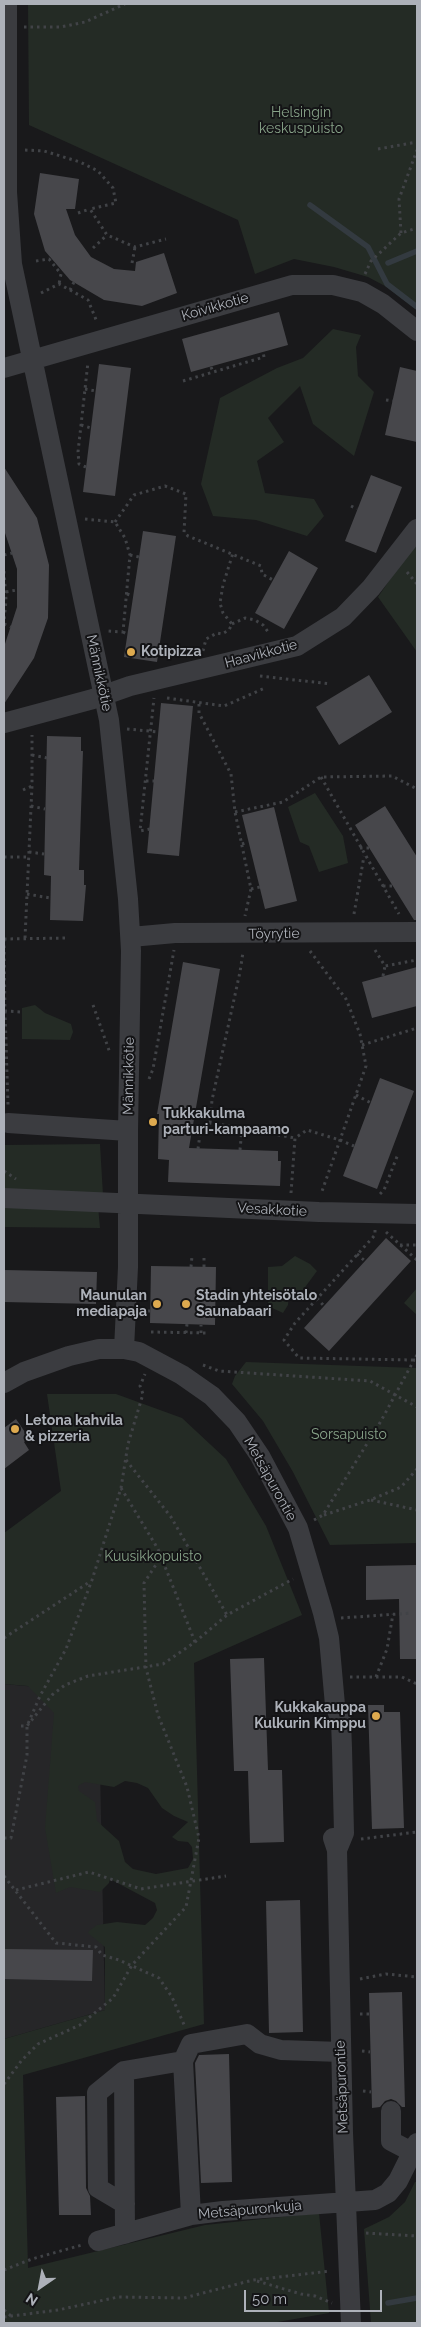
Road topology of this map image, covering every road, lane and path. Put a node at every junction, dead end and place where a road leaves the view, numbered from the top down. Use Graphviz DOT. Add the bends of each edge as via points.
graph roads {
  1 [pos="7,4"];
  2 [pos="125,4"];
  3 [pos="25,27"];
  4 [pos="417,142"];
  5 [pos="378,149"];
  6 [pos="22,150"];
  7 [pos="417,150"];
  8 [pos="90,208"];
  9 [pos="78,213"];
  10 [pos="417,228"];
  11 [pos="401,233"];
  12 [pos="107,235"];
  13 [pos="166,238"];
  14 [pos="135,247"];
  15 [pos="93,248"];
  16 [pos="36,261"];
  17 [pos="132,263"];
  18 [pos="362,280"];
  19 [pos="74,282"];
  20 [pos="59,284"];
  21 [pos="70,290"];
  22 [pos="41,293"];
  23 [pos="99,326"];
  24 [pos="417,331"];
  25 [pos="83,345"];
  26 [pos="263,352"];
  27 [pos="32,359"];
  28 [pos="211,367"];
  29 [pos="4,368"];
  30 [pos="212,372"];
  31 [pos="183,381"];
  32 [pos="85,389"];
  33 [pos="96,391"];
  34 [pos="386,400"];
  35 [pos="393,401"];
  36 [pos="81,426"];
  37 [pos="91,428"];
  38 [pos="86,467"];
  39 [pos="351,506"];
  40 [pos="357,509"];
  41 [pos="80,518"];
  42 [pos="115,522"];
  43 [pos="417,529"];
  44 [pos="12,553"];
  45 [pos="233,553"];
  46 [pos="4,555"];
  47 [pos="130,555"];
  48 [pos="139,557"];
  49 [pos="4,571"];
  50 [pos="273,580"];
  51 [pos="17,590"];
  52 [pos="6,592"];
  53 [pos="127,594"];
  54 [pos="133,596"];
  55 [pos="4,623"];
  56 [pos="232,624"];
  57 [pos="11,628"];
  58 [pos="108,631"];
  59 [pos="123,632"];
  60 [pos="269,633"];
  61 [pos="128,634"];
  62 [pos="203,669"];
  63 [pos="260,676"];
  64 [pos="331,684"];
  65 [pos="265,688"];
  66 [pos="152,689"];
  67 [pos="103,696"];
  68 [pos="199,704"];
  69 [pos="32,717"];
  70 [pos="4,723"];
  71 [pos="127,729"];
  72 [pos="152,730"];
  73 [pos="159,732"];
  74 [pos="32,755"];
  75 [pos="47,758"];
  76 [pos="321,777"];
  77 [pos="146,781"];
  78 [pos="154,782"];
  79 [pos="32,786"];
  80 [pos="23,790"];
  81 [pos="417,790"];
  82 [pos="31,806"];
  83 [pos="45,809"];
  84 [pos="235,812"];
  85 [pos="150,829"];
  86 [pos="248,842"];
  87 [pos="242,844"];
  88 [pos="360,848"];
  89 [pos="369,848"];
  90 [pos="29,852"];
  91 [pos="44,854"];
  92 [pos="364,855"];
  93 [pos="4,857"];
  94 [pos="29,857"];
  95 [pos="382,886"];
  96 [pos="393,886"];
  97 [pos="260,887"];
  98 [pos="251,889"];
  99 [pos="27,894"];
  100 [pos="50,898"];
  101 [pos="353,932"];
  102 [pos="411,932"];
  103 [pos="175,933"];
  104 [pos="304,933"];
  105 [pos="242,934"];
  106 [pos="130,937"];
  107 [pos="25,938"];
  108 [pos="68,938"];
  109 [pos="4,939"];
  110 [pos="371,943"];
  111 [pos="417,960"];
  112 [pos="385,966"];
  113 [pos="4,976"];
  114 [pos="383,976"];
  115 [pos="93,1005"];
  116 [pos="5,1011"];
  117 [pos="22,1012"];
  118 [pos="4,1019"];
  119 [pos="417,1028"];
  120 [pos="362,1045"];
  121 [pos="114,1060"];
  122 [pos="5,1061"];
  123 [pos="147,1084"];
  124 [pos="356,1095"];
  125 [pos="6,1100"];
  126 [pos="371,1103"];
  127 [pos="8,1122"];
  128 [pos="210,1123"];
  129 [pos="242,1128"];
  130 [pos="128,1131"];
  131 [pos="188,1132"];
  132 [pos="200,1134"];
  133 [pos="294,1138"];
  134 [pos="340,1140"];
  135 [pos="354,1146"];
  136 [pos="198,1149"];
  137 [pos="240,1150"];
  138 [pos="398,1154"];
  139 [pos="4,1198"];
  140 [pos="128,1203"];
  141 [pos="290,1211"];
  142 [pos="319,1212"];
  143 [pos="376,1213"];
  144 [pos="417,1214"];
  145 [pos="400,1245"];
  146 [pos="417,1245"];
  147 [pos="357,1254"];
  148 [pos="192,1256"];
  149 [pos="204,1257"];
  150 [pos="417,1260"];
  151 [pos="365,1261"];
  152 [pos="191,1267"];
  153 [pos="204,1267"];
  154 [pos="317,1298"];
  155 [pos="324,1306"];
  156 [pos="187,1324"];
  157 [pos="201,1325"];
  158 [pos="151,1332"];
  159 [pos="186,1333"];
  160 [pos="201,1333"];
  161 [pos="210,1333"];
  162 [pos="124,1349"];
  163 [pos="417,1356"];
  164 [pos="152,1358"];
  165 [pos="415,1361"];
  166 [pos="198,1363"];
  167 [pos="4,1383"];
  168 [pos="396,1394"];
  169 [pos="417,1407"];
  170 [pos="126,1460"];
  171 [pos="417,1469"];
  172 [pos="122,1488"];
  173 [pos="370,1500"];
  174 [pos="417,1510"];
  175 [pos="311,1522"];
  176 [pos="161,1557"];
  177 [pos="300,1576"];
  178 [pos="92,1580"];
  179 [pos="412,1613"];
  180 [pos="393,1614"];
  181 [pos="227,1615"];
  182 [pos="338,1618"];
  183 [pos="4,1638"];
  184 [pos="195,1642"];
  185 [pos="146,1668"];
  186 [pos="376,1677"];
  187 [pos="350,1678"];
  188 [pos="417,1684"];
  189 [pos="21,1726"];
  190 [pos="27,1726"];
  191 [pos="417,1832"];
  192 [pos="4,1838"];
  193 [pos="357,1840"];
  194 [pos="4,1876"];
  195 [pos="226,1876"];
  196 [pos="192,1880"];
  197 [pos="16,1890"];
  198 [pos="132,1966"];
  199 [pos="417,1977"];
  200 [pos="360,1979"];
  201 [pos="360,2014"];
  202 [pos="369,2014"];
  203 [pos="362,2051"];
  204 [pos="187,2052"];
  205 [pos="341,2052"];
  206 [pos="370,2052"];
  207 [pos="124,2071"];
  208 [pos="4,2084"];
  209 [pos="363,2090"];
  210 [pos="371,2092"];
  211 [pos="391,2111"];
  212 [pos="415,2148"];
  213 [pos="346,2203"];
  214 [pos="125,2204"];
  215 [pos="191,2215"];
  216 [pos="361,2232"];
  217 [pos="125,2234"];
  218 [pos="417,2236"];
  219 [pos="98,2241"];
  220 [pos="4,2270"];
  221 [pos="331,2271"];
  222 [pos="254,2280"];
  223 [pos="333,2304"];
  224 [pos="4,2310"];
  225 [pos="12,2316"];
  226 [pos="4,2317"];
  227 [pos="351,2323"];
  1 -- 27 [label="street, Männikkötie" via="8,217 12,264"];
  2 -- 3 [label="path" via="85,22 61,28"];
  4 -- 5 [label="path"];
  6 -- 8 [label="path" via="44,151 98,171 113,188 116,203"];
  7 -- 11 [label="path" via="399,200"];
  8 -- 9 [label="path"];
  8 -- 12 [label="path"];
  10 -- 11 [label="path"];
  11 -- 18 [label="path" via="371,261"];
  12 -- 14 [label="path"];
  12 -- 15 [label="path"];
  13 -- 14 [label="path"];
  14 -- 17 [label="path"];
  16 -- 20 [label="path" via="49,259 61,274"];
  19 -- 21 [label="path"];
  20 -- 21 [label="path"];
  20 -- 22 [label="path"];
  21 -- 23 [label="path" via="88,300"];
  24 -- 25 [label="street, Koivikkotie" via="362,292 334,285 292,285"];
  25 -- 27 [label="street, Koivikkotie"];
  25 -- 32 [label="path" via="88,362"];
  26 -- 30 [label="path" via="264,357"];
  27 -- 29 [label="street, Koivikkotie"];
  27 -- 67 [label="street, Männikkötie"];
  28 -- 30 [label="path"];
  30 -- 31 [label="path"];
  32 -- 33 [label="path"];
  32 -- 36 [label="path"];
  34 -- 35 [label="path"];
  36 -- 37 [label="path"];
  36 -- 38 [label="path" via="79,464"];
  39 -- 40 [label="path"];
  41 -- 42 [label="path"];
  42 -- 45 [label="path" via="134,495 166,486 186,494 184,533"];
  42 -- 47 [label="path"];
  43 -- 62 [label="street, Haavikkotie" via="371,588 343,617 320,633 297,646"];
  44 -- 46 [label="path"];
  45 -- 50 [label="path" via="261,566 262,574"];
  45 -- 56 [label="path" via="222,585 220,603"];
  47 -- 48 [label="path"];
  47 -- 53 [label="path"];
  49 -- 52 [label="path"];
  51 -- 52 [label="path"];
  52 -- 55 [label="path"];
  53 -- 54 [label="path"];
  53 -- 59 [label="path"];
  55 -- 57 [label="path"];
  56 -- 60 [label="path" via="245,618 255,620"];
  56 -- 62 [label="path" via="229,630 206,639"];
  58 -- 59 [label="path"];
  59 -- 61 [label="path"];
  62 -- 66 [label="street, Haavikkotie"];
  63 -- 64 [label="path"];
  65 -- 68 [label="path" via="224,706"];
  66 -- 67 [label="street, Haavikkotie"];
  66 -- 68 [label="path" via="171,698"];
  66 -- 72 [label="path"];
  67 -- 69 [label="street, Haavikkotie"];
  67 -- 106 [label="street, Männikkötie" via="110,728"];
  68 -- 84 [label="path" via="199,713 231,774"];
  69 -- 70 [label="street, Haavikkotie"];
  69 -- 74 [label="path"];
  71 -- 72 [label="path"];
  72 -- 73 [label="path"];
  72 -- 77 [label="path"];
  74 -- 75 [label="path"];
  74 -- 79 [label="path"];
  76 -- 81 [label="path" via="392,776"];
  76 -- 84 [label="path" via="283,802"];
  76 -- 88 [label="path"];
  77 -- 78 [label="path"];
  77 -- 85 [label="path" via="140,831"];
  79 -- 80 [label="path"];
  79 -- 82 [label="path"];
  82 -- 83 [label="path"];
  82 -- 90 [label="path"];
  84 -- 87 [label="path"];
  86 -- 87 [label="path"];
  87 -- 98 [label="path"];
  88 -- 89 [label="path"];
  88 -- 92 [label="path"];
  90 -- 91 [label="path"];
  90 -- 94 [label="path"];
  92 -- 95 [label="path"];
  92 -- 101 [label="path" via="352,921"];
  93 -- 94 [label="path"];
  94 -- 99 [label="path"];
  95 -- 96 [label="path"];
  95 -- 102 [label="path"];
  97 -- 98 [label="path"];
  98 -- 105 [label="path"];
  99 -- 100 [label="path"];
  99 -- 107 [label="path"];
  101 -- 102 [label="street, Töyrytie"];
  101 -- 104 [label="street, Töyrytie"];
  103 -- 105 [label="street, Töyrytie"];
  103 -- 106 [label="street, Töyrytie"];
  103 -- 123 [label="path" via="153,1069"];
  104 -- 105 [label="street, Töyrytie"];
  104 -- 120 [label="path" via="306,945 346,999"];
  105 -- 128 [label="path" via="240,972 212,1100"];
  106 -- 130 [label="street, Männikkötie"];
  107 -- 108 [label="path"];
  107 -- 109 [label="path"];
  109 -- 113 [label="path"];
  110 -- 112 [label="path"];
  111 -- 112 [label="path"];
  112 -- 114 [label="path"];
  113 -- 116 [label="path"];
  115 -- 121 [label="path"];
  116 -- 117 [label="path"];
  116 -- 118 [label="path"];
  118 -- 122 [label="path"];
  119 -- 120 [label="path"];
  120 -- 124 [label="path" via="366,1066"];
  122 -- 125 [label="path"];
  124 -- 126 [label="path"];
  124 -- 134 [label="path"];
  125 -- 127 [label="path"];
  127 -- 130 [label="street"];
  128 -- 129 [label="path"];
  128 -- 132 [label="path"];
  129 -- 133 [label="path"];
  129 -- 137 [label="path"];
  130 -- 140 [label="street, Männikkötie"];
  131 -- 132 [label="path"];
  132 -- 136 [label="path"];
  133 -- 134 [label="path" via="307,1130"];
  133 -- 141 [label="path"];
  134 -- 135 [label="path"];
  134 -- 142 [label="path" via="320,1197"];
  138 -- 143 [label="path"];
  139 -- 140 [label="street, Vesakkotie"];
  140 -- 141 [label="street, Vesakkotie"];
  140 -- 162 [label="street, Männikkötie"];
  141 -- 142 [label="street, Vesakkotie"];
  142 -- 143 [label="street, Vesakkotie"];
  143 -- 144 [label="street, Vesakkotie"];
  143 -- 145 [label="path" via="384,1230"];
  143 -- 147 [label="path" via="375,1235"];
  145 -- 146 [label="path"];
  145 -- 150 [label="path"];
  147 -- 151 [label="path"];
  147 -- 154 [label="path"];
  148 -- 152 [label="path"];
  149 -- 153 [label="path"];
  154 -- 155 [label="path"];
  154 -- 165 [label="path" via="284,1340 299,1358"];
  156 -- 159 [label="path"];
  157 -- 160 [label="path"];
  158 -- 159 [label="path"];
  159 -- 160 [label="path"];
  160 -- 161 [label="path"];
  162 -- 164 [label="street, Metsäpurontie"];
  162 -- 167 [label="street, Metsäpurontie" via="99,1349 69,1356"];
  163 -- 165 [label="path"];
  164 -- 170 [label="path" via="140,1386 143,1394"];
  164 -- 175 [label="street, Metsäpurontie" via="182,1374 212,1396 237,1422"];
  165 -- 168 [label="path"];
  166 -- 168 [label="path" via="218,1371 370,1381"];
  168 -- 169 [label="path"];
  168 -- 175 [label="path"];
  170 -- 172 [label="path"];
  170 -- 181 [label="path" via="171,1517"];
  171 -- 173 [label="path" via="401,1487"];
  172 -- 176 [label="path"];
  172 -- 178 [label="path"];
  173 -- 174 [label="path"];
  173 -- 175 [label="path"];
  175 -- 205 [label="street, Metsäpurontie" via="329,1638 335,1705 329,1722 330,1833 337,1850"];
  176 -- 184 [label="path"];
  176 -- 185 [label="path" via="144,1583"];
  177 -- 181 [label="path"];
  178 -- 183 [label="path"];
  178 -- 190 [label="path" via="66,1648"];
  179 -- 180 [label="path"];
  180 -- 182 [label="path"];
  180 -- 186 [label="path" via="387,1649"];
  181 -- 184 [label="path"];
  184 -- 185 [label="path" via="163,1664"];
  185 -- 190 [label="path" via="88,1676 65,1685 52,1694"];
  185 -- 196 [label="path" via="158,1715 187,1787 195,1821 198,1838"];
  186 -- 187 [label="path"];
  186 -- 188 [label="path" via="402,1677"];
  189 -- 190 [label="path"];
  190 -- 192 [label="path" via="27,1755 11,1838"];
  191 -- 193 [label="path"];
  194 -- 197 [label="path"];
  195 -- 196 [label="path"];
  196 -- 197 [label="path" via="141,1889 89,1872"];
  196 -- 198 [label="path" via="186,1907"];
  197 -- 198 [label="path" via="56,1943 96,1947 102,1955"];
  198 -- 204 [label="path" via="159,1978 172,1997"];
  198 -- 208 [label="path" via="113,1998 80,2025 38,2044"];
  199 -- 200 [label="path" via="386,1974"];
  201 -- 202 [label="path"];
  203 -- 206 [label="path"];
  204 -- 205 [label="street" via="247,2034 260,2044 281,2050"];
  204 -- 207 [label="street"];
  204 -- 215 [label="street"];
  205 -- 213 [label="street, Metsäpurontie"];
  207 -- 214 [label="street"];
  207 -- 214 [label="street" via="97,2093 98,2188"];
  209 -- 210 [label="path"];
  211 -- 212 [label="street" via="391,2141"];
  212 -- 213 [label="street" via="388,2194 374,2200"];
  213 -- 215 [label="street, Metsäpuronkuja"];
  213 -- 227 [label="street, Metsäpurontie"];
  214 -- 217 [label="street"];
  215 -- 217 [label="street, Metsäpuronkuja"];
  216 -- 218 [label="path"];
  217 -- 219 [label="street, Metsäpuronkuja"];
  219 -- 220 [label="path"];
  221 -- 222 [label="path"];
  222 -- 223 [label="path"];
  222 -- 225 [label="path" via="184,2298 118,2297"];
  224 -- 225 [label="path"];
  225 -- 226 [label="path"];
}
